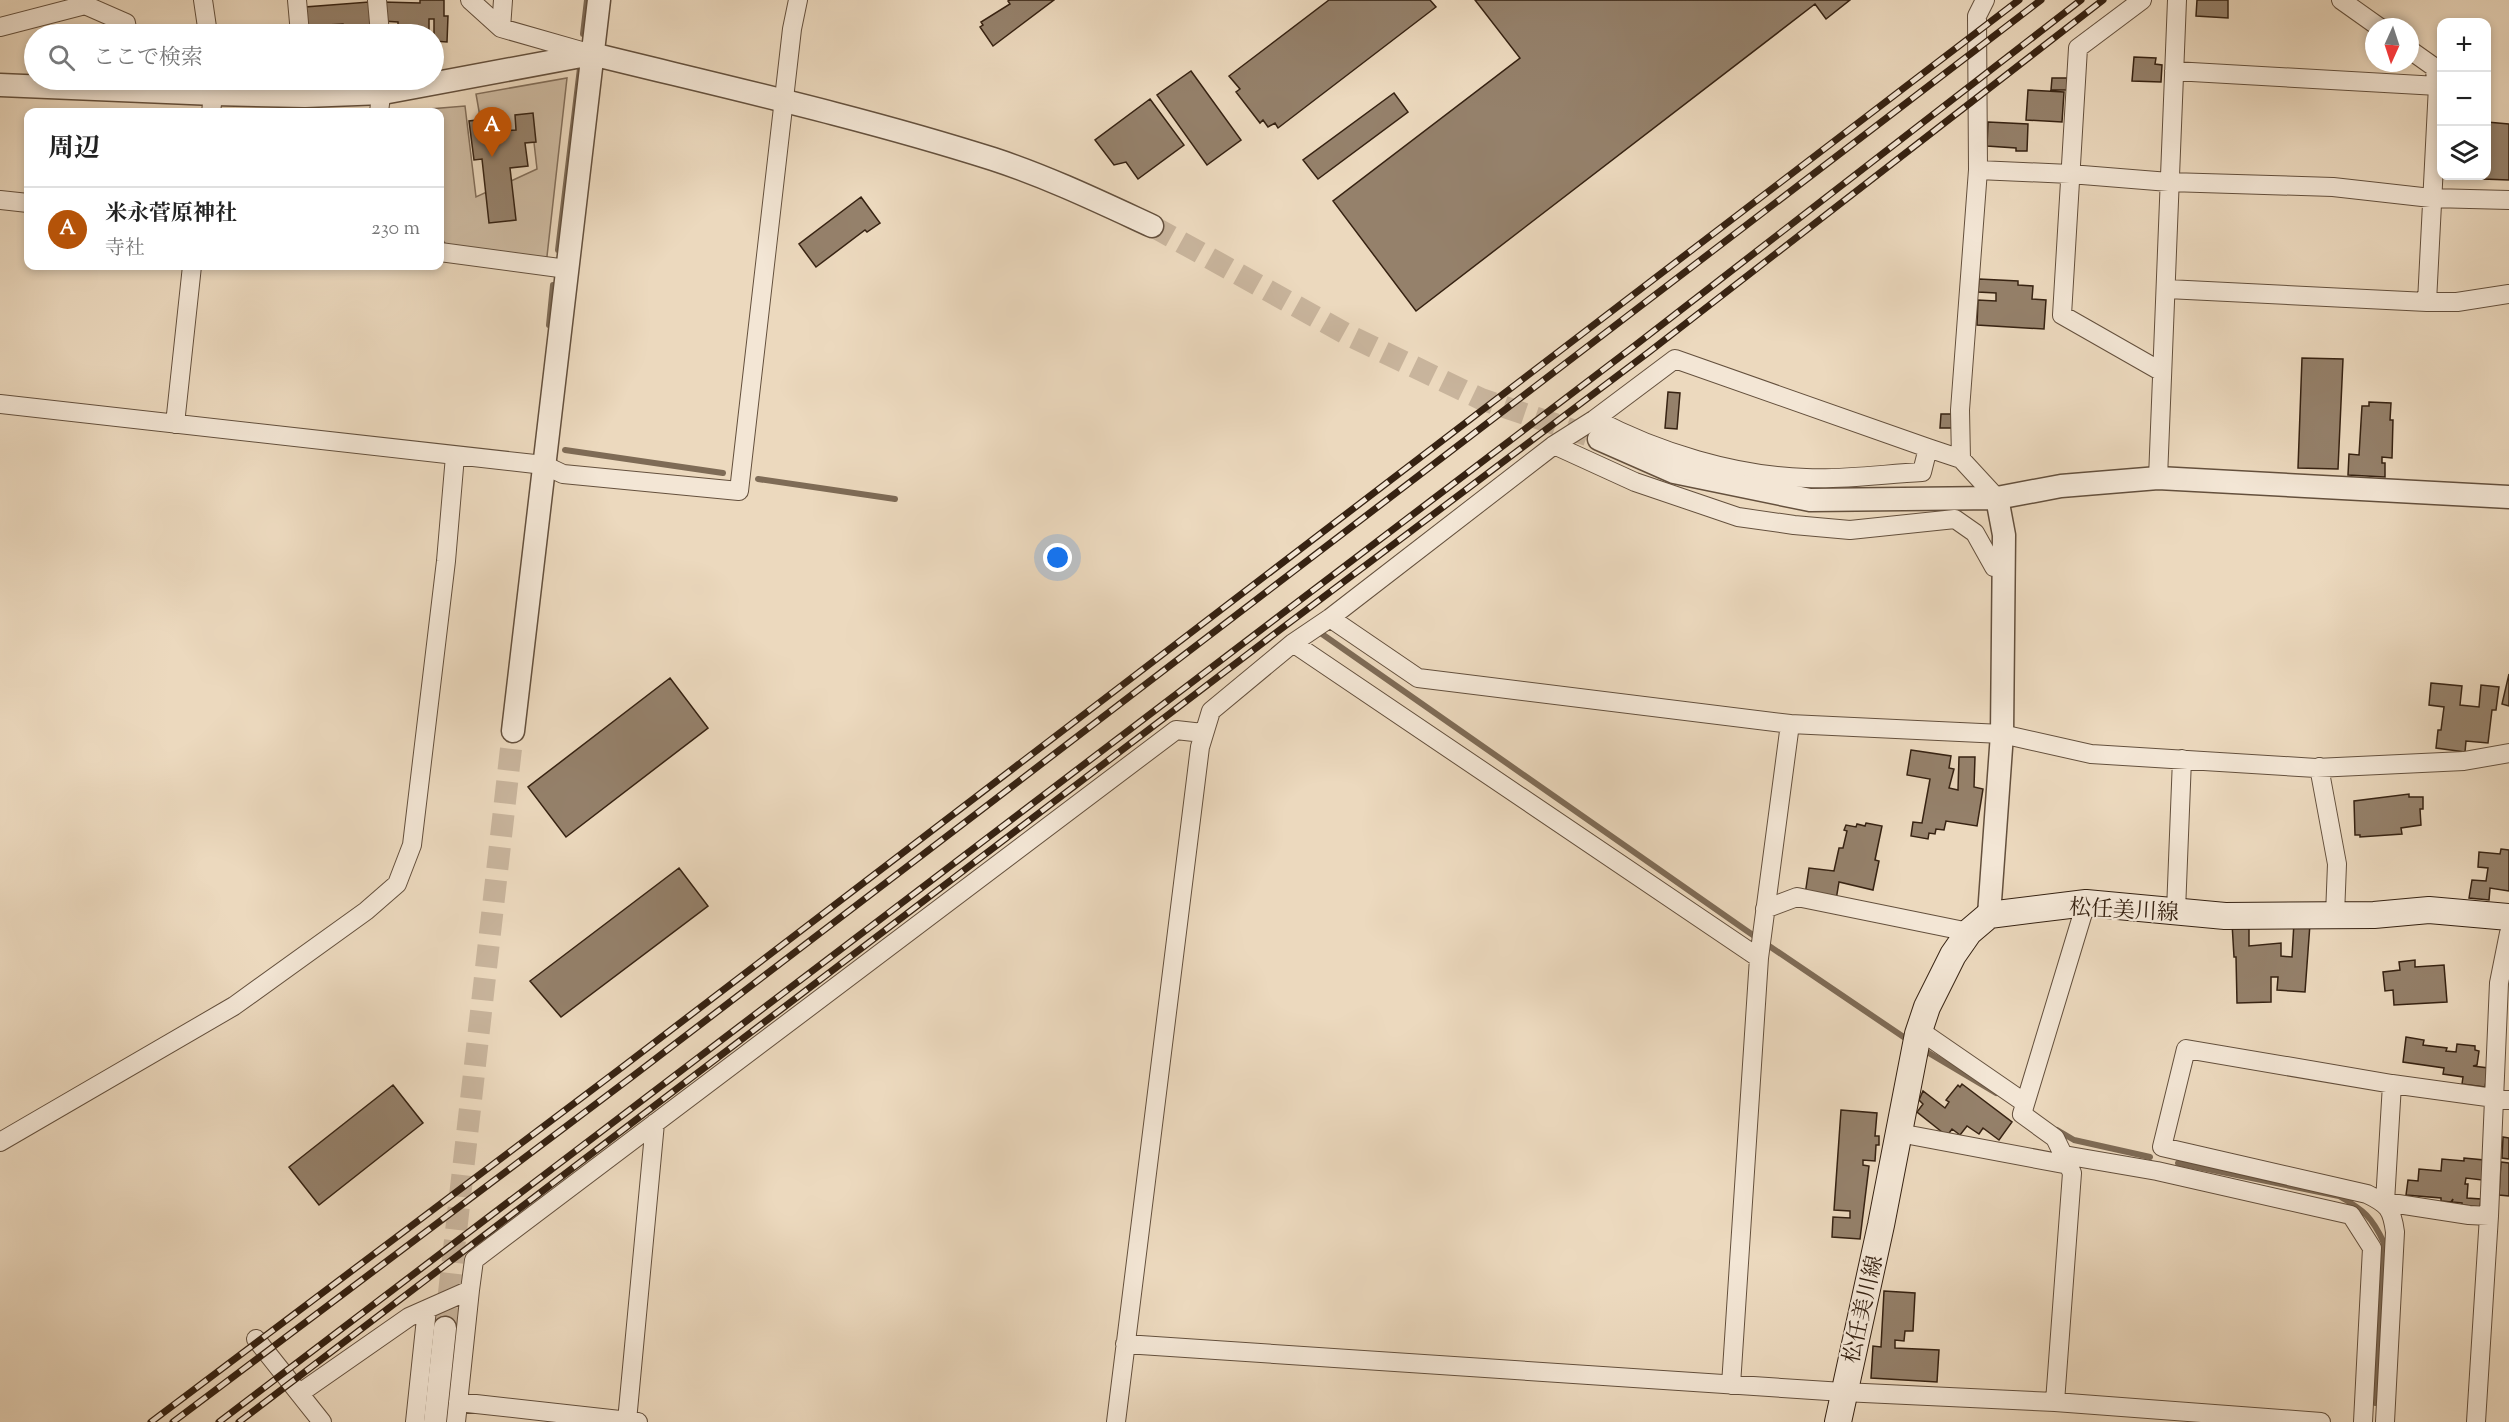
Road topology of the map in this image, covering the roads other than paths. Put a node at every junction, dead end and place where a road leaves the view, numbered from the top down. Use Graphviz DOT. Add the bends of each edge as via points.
graph roads {
  1 [pos="203,0"];
  2 [pos="297,0"];
  3 [pos="377,0"];
  4 [pos="470,0"];
  5 [pos="503,0"];
  6 [pos="598,0"];
  7 [pos="798,0"];
  8 [pos="1985,0"];
  9 [pos="2142,0"];
  10 [pos="2177,0"];
  11 [pos="2341,0"];
  12 [pos="85,3"];
  13 [pos="2366,18"];
  14 [pos="126,24"];
  15 [pos="207,24"];
  16 [pos="299,24"];
  17 [pos="379,24"];
  18 [pos="0,27"];
  19 [pos="501,28"];
  20 [pos="592,54"];
  21 [pos="2419,56"];
  22 [pos="2174,71"];
  23 [pos="2437,81"];
  24 [pos="444,83"];
  25 [pos="0,85"];
  26 [pos="24,85"];
  27 [pos="2437,86"];
  28 [pos="167,90"];
  29 [pos="281,90"];
  30 [pos="326,90"];
  31 [pos="408,90"];
  32 [pos="382,95"];
  33 [pos="213,96"];
  34 [pos="784,102"];
  35 [pos="2437,102"];
  36 [pos="1978,170"];
  37 [pos="2070,174"];
  38 [pos="2169,182"];
  39 [pos="2431,198"];
  40 [pos="0,200"];
  41 [pos="2509,200"];
  42 [pos="24,203"];
  43 [pos="1152,226"];
  44 [pos="444,253"];
  45 [pos="567,269"];
  46 [pos="192,270"];
  47 [pos="2167,289"];
  48 [pos="2509,294"];
  49 [pos="2427,302"];
  50 [pos="2162,372"];
  51 [pos="0,404"];
  52 [pos="175,424"];
  53 [pos="1597,429"];
  54 [pos="1554,445"];
  55 [pos="1928,448"];
  56 [pos="455,456"];
  57 [pos="1961,459"];
  58 [pos="544,465"];
  59 [pos="2158,478"];
  60 [pos="2509,496"];
  61 [pos="1997,498"];
  62 [pos="2004,567"];
  63 [pos="1330,618"];
  64 [pos="1293,644"];
  65 [pos="1790,724"];
  66 [pos="513,731"];
  67 [pos="1203,733"];
  68 [pos="2002,734"];
  69 [pos="2509,753"];
  70 [pos="2182,759"];
  71 [pos="2319,767"];
  72 [pos="2086,903"];
  73 [pos="1765,909"];
  74 [pos="2176,911"];
  75 [pos="1989,915"];
  76 [pos="2335,915"];
  77 [pos="2509,917"];
  78 [pos="1969,932"];
  79 [pos="2509,933"];
  80 [pos="1759,958"];
  81 [pos="1916,1041"];
  82 [pos="2392,1084"];
  83 [pos="2502,1099"];
  84 [pos="2025,1103"];
  85 [pos="655,1123"];
  86 [pos="1899,1133"];
  87 [pos="0,1142"];
  88 [pos="2162,1147"];
  89 [pos="2066,1160"];
  90 [pos="2157,1171"];
  91 [pos="2385,1202"];
  92 [pos="2489,1216"];
  93 [pos="470,1290"];
  94 [pos="427,1310"];
  95 [pos="445,1328"];
  96 [pos="256,1339"];
  97 [pos="1125,1344"];
  98 [pos="1731,1385"];
  99 [pos="1843,1392"];
  100 [pos="300,1393"];
  101 [pos="458,1402"];
  102 [pos="2055,1402"];
  103 [pos="632,1421"];
  104 [pos="322,1422"];
  105 [pos="415,1422"];
  106 [pos="435,1422"];
  107 [pos="456,1422"];
  108 [pos="1116,1422"];
  109 [pos="1838,1422"];
  110 [pos="2321,1422"];
  111 [pos="2364,1422"];
  112 [pos="2385,1422"];
  113 [pos="2476,1422"];
  1 -- 15 [label="street"];
  2 -- 16 [label="street"];
  3 -- 17 [label="street"];
  4 -- 19 [label="street"];
  5 -- 19 [label="street"];
  6 -- 20 [label="street"];
  7 -- 34 [label="street"];
  8 -- 36 [label="street" via="1977,16"];
  9 -- 37 [label="street" via="2078,48"];
  10 -- 22 [label="street"];
  11 -- 13 [label="street"];
  12 -- 14 [label="street"];
  12 -- 18 [label="street"];
  19 -- 20 [label="street"];
  20 -- 24 [label="street"];
  20 -- 34 [label="street"];
  20 -- 45 [label="street"];
  21 -- 23 [label="street" via="2434,67"];
  22 -- 27 [label="street"];
  22 -- 38 [label="street"];
  25 -- 26 [label="street"];
  28 -- 33 [label="street"];
  29 -- 33 [label="street"];
  30 -- 32 [label="street"];
  31 -- 32 [label="street"];
  34 -- 43 [label="street" via="994,160 1059,183"];
  34 -- 58 [label="street" via="739,491 562,474"];
  35 -- 39 [label="street"];
  36 -- 37 [label="street"];
  36 -- 57 [label="street" via="1960,410"];
  37 -- 38 [label="street"];
  37 -- 50 [label="street" via="2062,315"];
  38 -- 39 [label="street" via="2332,187"];
  38 -- 47 [label="street"];
  39 -- 41 [label="street"];
  39 -- 49 [label="street"];
  40 -- 42 [label="street"];
  44 -- 45 [label="street"];
  45 -- 58 [label="street"];
  46 -- 52 [label="street"];
  47 -- 49 [label="street"];
  47 -- 50 [label="street"];
  48 -- 49 [label="street"];
  50 -- 59 [label="street"];
  51 -- 52 [label="street"];
  52 -- 56 [label="street"];
  53 -- 54 [label="street"];
  53 -- 55 [label="street" via="1746,472 1807,478 1922,472"];
  53 -- 55 [label="street" via="1675,359"];
  53 -- 61 [label="street" via="1674,472 1810,500"];
  54 -- 62 [label="street" via="1635,482 1738,517 1850,530 1954,519 1975,533 1994,567"];
  54 -- 63 [label="street"];
  55 -- 57 [label="street"];
  56 -- 58 [label="street"];
  56 -- 87 [label="street" via="412,845 397,884 366,911 234,1006"];
  57 -- 61 [label="street"];
  58 -- 66 [label="street"];
  59 -- 60 [label="street"];
  59 -- 61 [label="street" via="2061,486"];
  61 -- 62 [label="street" via="2004,535"];
  62 -- 68 [label="street"];
  63 -- 64 [label="street"];
  63 -- 65 [label="street" via="1418,678"];
  64 -- 67 [label="street" via="1211,711"];
  64 -- 80 [label="street"];
  65 -- 68 [label="street"];
  65 -- 73 [label="street"];
  67 -- 85 [label="street" via="1176,729"];
  67 -- 97 [label="street"];
  68 -- 70 [label="street" via="2091,754"];
  68 -- 75 [label="street"];
  69 -- 71 [label="street" via="2464,760"];
  70 -- 71 [label="street"];
  70 -- 74 [label="street"];
  71 -- 76 [label="street" via="2337,864"];
  72 -- 74 [label="main road, 松任美川線"];
  72 -- 75 [label="main road, 松任美川線"];
  72 -- 84 [label="street"];
  73 -- 78 [label="street" via="1797,897"];
  73 -- 80 [label="street"];
  74 -- 76 [label="main road, 松任美川線" via="2225,916"];
  75 -- 78 [label="main road, 松任美川線"];
  76 -- 77 [label="main road, 松任美川線" via="2429,910"];
  78 -- 81 [label="main road, 松任美川線" via="1927,1006"];
  79 -- 83 [label="street" via="2499,983"];
  80 -- 98 [label="street"];
  81 -- 84 [label="street"];
  81 -- 86 [label="main road, 松任美川線"];
  82 -- 83 [label="street"];
  82 -- 88 [label="street" via="2186,1049"];
  82 -- 91 [label="street"];
  83 -- 92 [label="street"];
  84 -- 89 [label="street" via="2022,1114 2055,1138"];
  85 -- 93 [label="street" via="474,1260"];
  85 -- 103 [label="street"];
  86 -- 89 [label="street"];
  86 -- 99 [label="main road, 松任美川線"];
  88 -- 90 [label="street"];
  88 -- 91 [label="street" via="2367,1194"];
  89 -- 90 [label="street"];
  89 -- 102 [label="street" via="2072,1173"];
  90 -- 111 [label="street" via="2351,1215 2372,1248"];
  91 -- 92 [label="street"];
  91 -- 112 [label="street" via="2393,1216 2395,1232"];
  92 -- 113 [label="street"];
  93 -- 94 [label="street"];
  93 -- 101 [label="street"];
  94 -- 100 [label="street" via="409,1317"];
  94 -- 105 [label="street"];
  95 -- 106 [label="street"];
  96 -- 100 [label="street"];
  97 -- 98 [label="street"];
  97 -- 108 [label="street"];
  98 -- 99 [label="street"];
  99 -- 102 [label="street"];
  99 -- 109 [label="main road, 松任美川線"];
  100 -- 104 [label="street"];
  101 -- 103 [label="street"];
  101 -- 107 [label="street"];
  102 -- 110 [label="street"];
}
